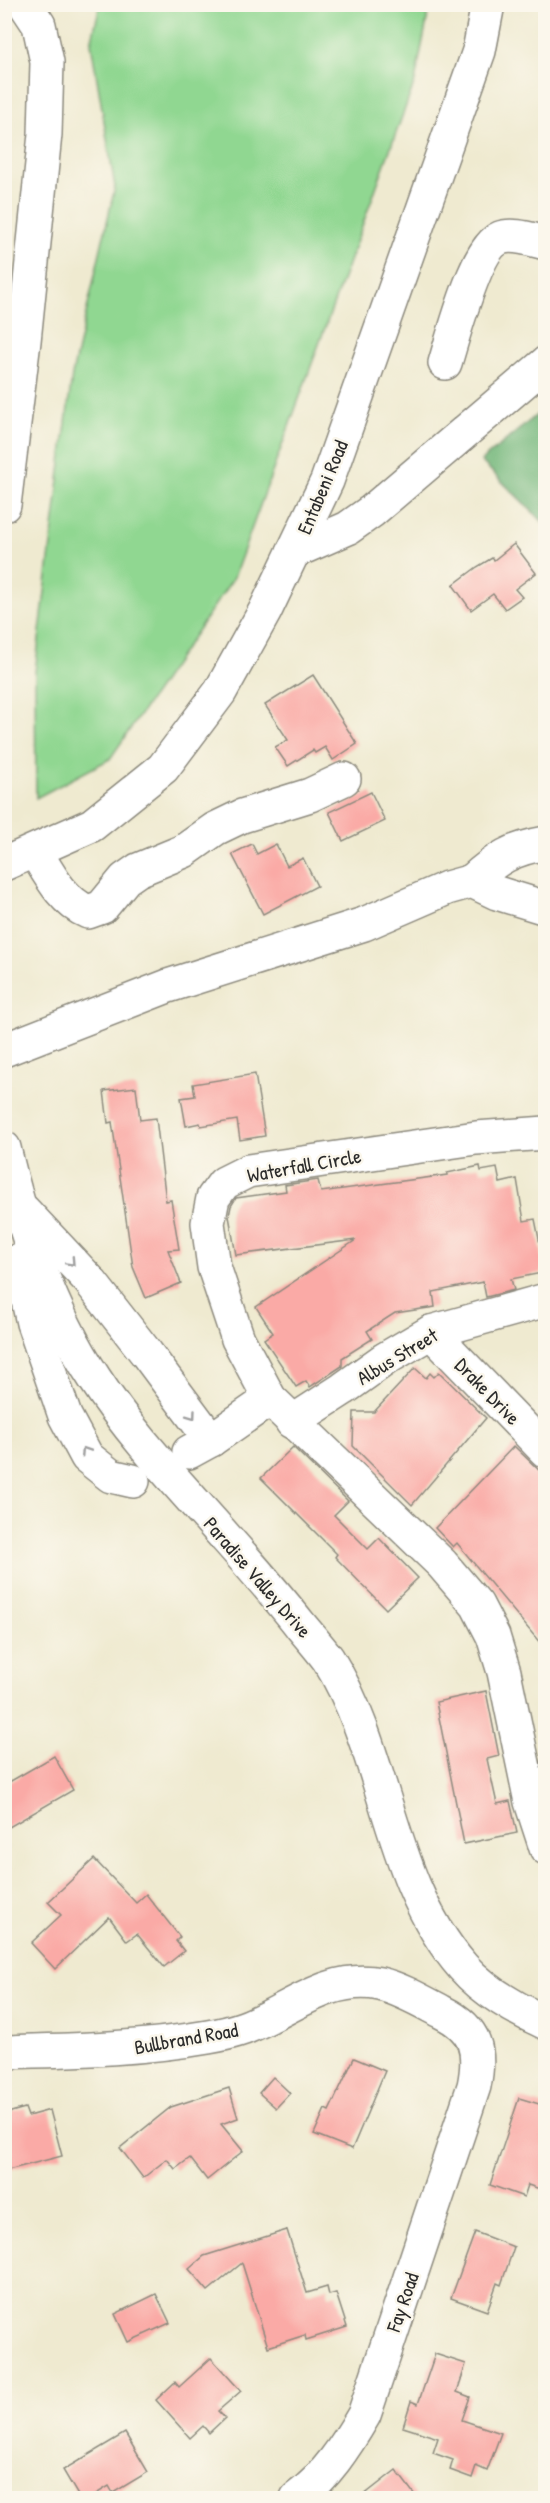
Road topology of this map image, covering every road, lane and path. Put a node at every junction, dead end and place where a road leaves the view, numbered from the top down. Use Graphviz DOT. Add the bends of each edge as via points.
graph roads {
  1 [pos="25,4"];
  2 [pos="488,4"];
  3 [pos="546,243"];
  4 [pos="445,363"];
  5 [pos="546,363"];
  6 [pos="4,505"];
  7 [pos="294,552"];
  8 [pos="344,779"];
  9 [pos="546,843"];
  10 [pos="14,866"];
  11 [pos="472,881"];
  12 [pos="546,908"];
  13 [pos="4,1050"];
  14 [pos="546,1133"];
  15 [pos="4,1148"];
  16 [pos="17,1203"];
  17 [pos="546,1300"];
  18 [pos="431,1332"];
  19 [pos="281,1410"];
  20 [pos="546,1451"];
  21 [pos="133,1481"];
  22 [pos="546,1848"];
  23 [pos="546,2023"];
  24 [pos="4,2052"];
  25 [pos="474,2086"];
  26 [pos="297,2499"];
  1 -- 6 [label="street" via="39,25 47,62 45,134"];
  2 -- 7 [label="street, Entabeni Road" via="479,51 380,333 327,481"];
  3 -- 4 [label="street" via="515,236 500,238 489,247 478,264"];
  5 -- 7 [label="street" via="372,511 348,528"];
  7 -- 10 [label="street, Entabeni Road" via="220,692 163,768 92,825"];
  8 -- 10 [label="street" via="215,828 184,851 138,870 125,879 102,907 88,912 77,907 56,885"];
  9 -- 11 [label="street" via="519,848 496,860"];
  11 -- 12 [label="street"];
  11 -- 13 [label="street" via="364,924 168,986"];
  14 -- 19 [label="street, Waterfall Circle" via="476,1138 248,1171 224,1183 213,1198 208,1223 214,1267 238,1339"];
  15 -- 16 [label="street, Paradise Valley Drive"];
  16 -- 19 [label="street, one-way" via="89,1280 147,1354 200,1446"];
  21 -- 16 [label="street, one-way" via="111,1476 87,1457 65,1416 33,1323 16,1250"];
  16 -- 23 [label="street, Paradise Valley Drive" via="42,1278 95,1379 167,1471 327,1659 357,1716 408,1872 432,1925 464,1969 509,2005"];
  17 -- 18 [label="street, Albus Street"];
  18 -- 19 [label="street, Albus Street" via="344,1389"];
  18 -- 20 [label="street, Drake Drive"];
  19 -- 22 [label="street, Waterfall Circle" via="442,1564 477,1605 493,1636 504,1672 531,1802"];
  24 -- 25 [label="street, Bullbrand Road" via="120,2049 209,2037 243,2029 316,1991 350,1983 380,1984 453,2017 469,2033 478,2048"];
  25 -- 26 [label="street, Fay Road" via="364,2415 329,2467"];
}
